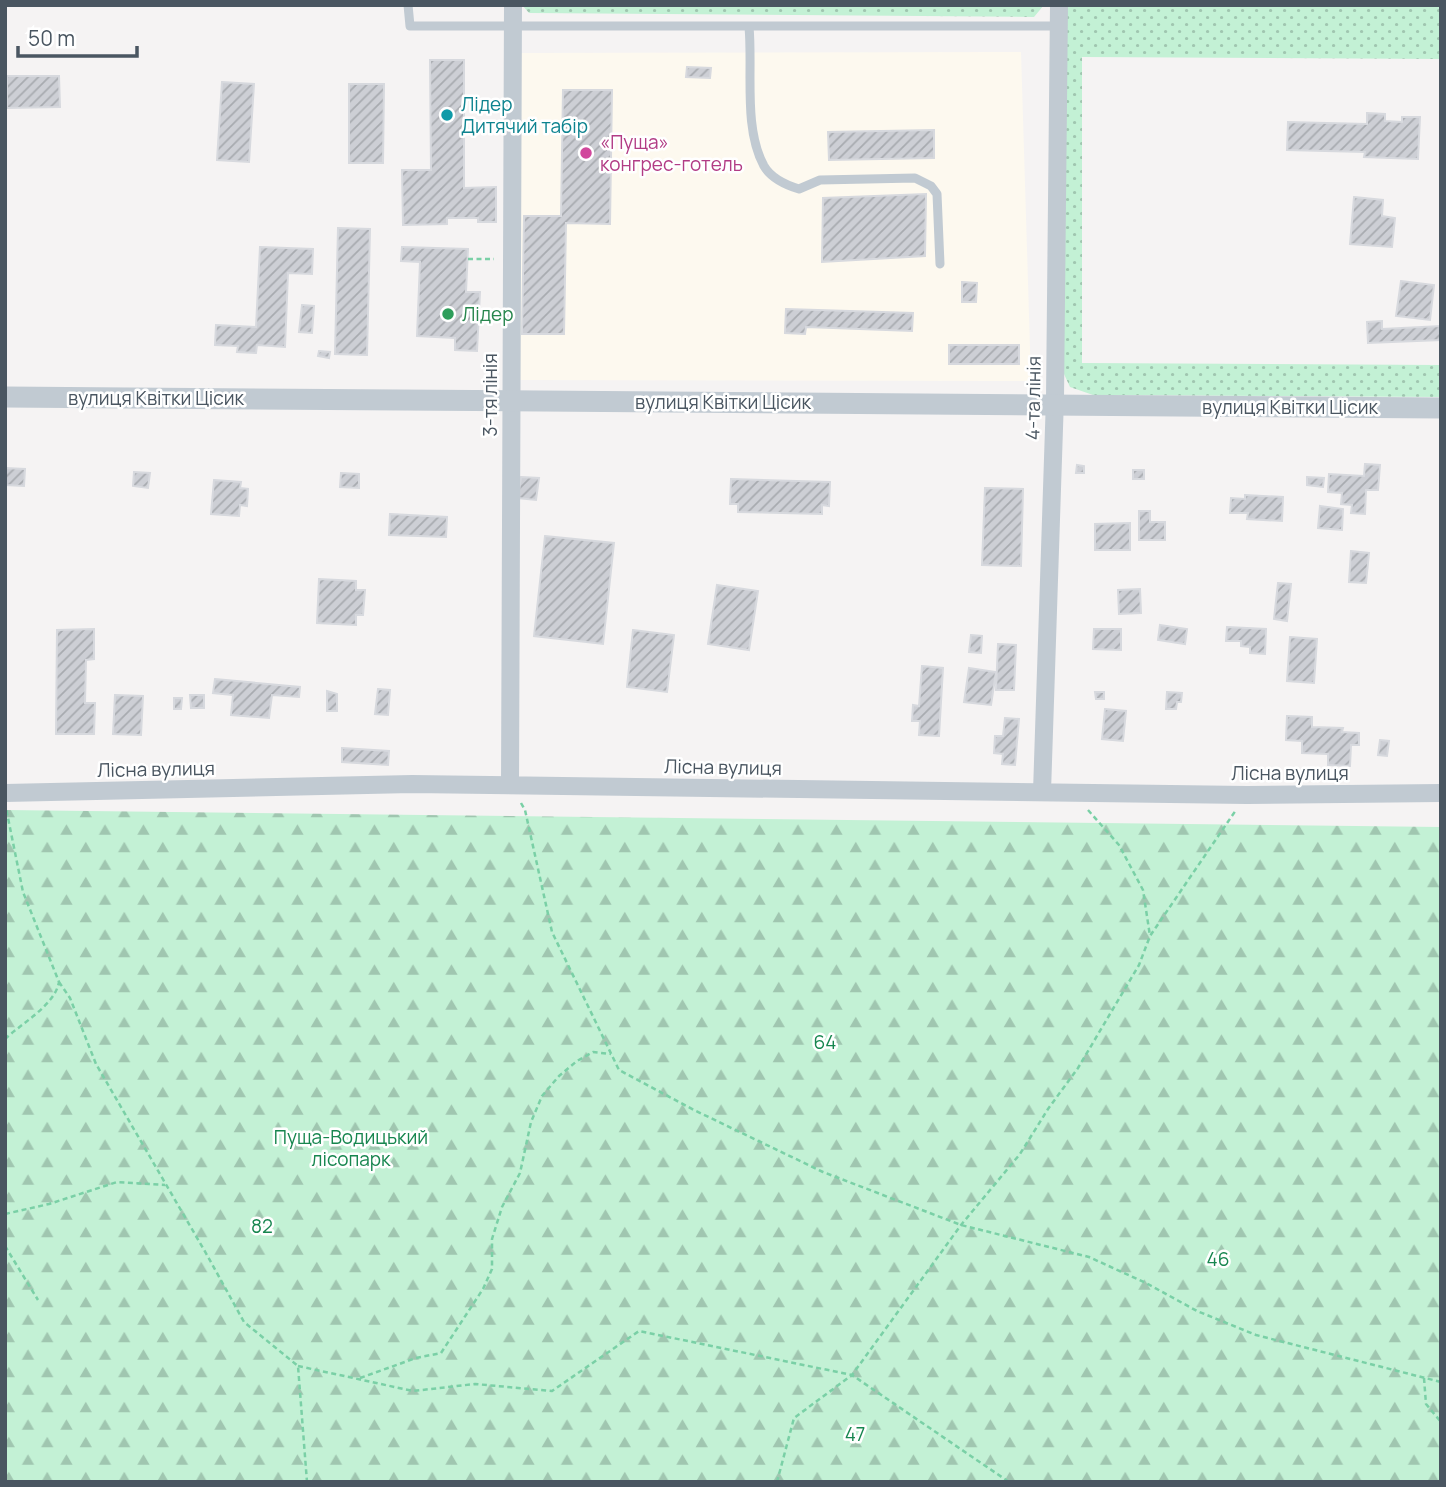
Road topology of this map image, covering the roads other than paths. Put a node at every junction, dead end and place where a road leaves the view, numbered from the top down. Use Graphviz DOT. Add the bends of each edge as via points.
graph roads {
  1 [pos="408,5"];
  2 [pos="513,5"];
  3 [pos="1059,5"];
  4 [pos="1060,26"];
  5 [pos="750,27"];
  6 [pos="513,28"];
  7 [pos="940,264"];
  8 [pos="5,397"];
  9 [pos="510,401"];
  10 [pos="1054,405"];
  11 [pos="1441,408"];
  12 [pos="510,785"];
  13 [pos="1042,792"];
  14 [pos="5,793"];
  15 [pos="1441,793"];
  1 -- 6 [label="lane" via="410,26"];
  2 -- 6 [label="street, 3-тя лінія"];
  3 -- 4 [label="street, 4-та лінія"];
  4 -- 5 [label="lane"];
  4 -- 10 [label="street, 4-та лінія"];
  5 -- 6 [label="lane"];
  5 -- 7 [label="lane" via="755,144 765,168 783,184 799,189 820,180 915,178 931,186 937,194"];
  6 -- 9 [label="street, 3-тя лінія"];
  8 -- 9 [label="street, вулиця Квітки Цісик"];
  9 -- 10 [label="street, вулиця Квітки Цісик"];
  9 -- 12 [label="street, 3-тя лінія"];
  10 -- 11 [label="street, вулиця Квітки Цісик"];
  10 -- 13 [label="street, 4-та лінія"];
  12 -- 13 [label="street, Лісна вулиця"];
  12 -- 14 [label="street, Лісна вулиця"];
  13 -- 15 [label="street, Лісна вулиця"];
}
